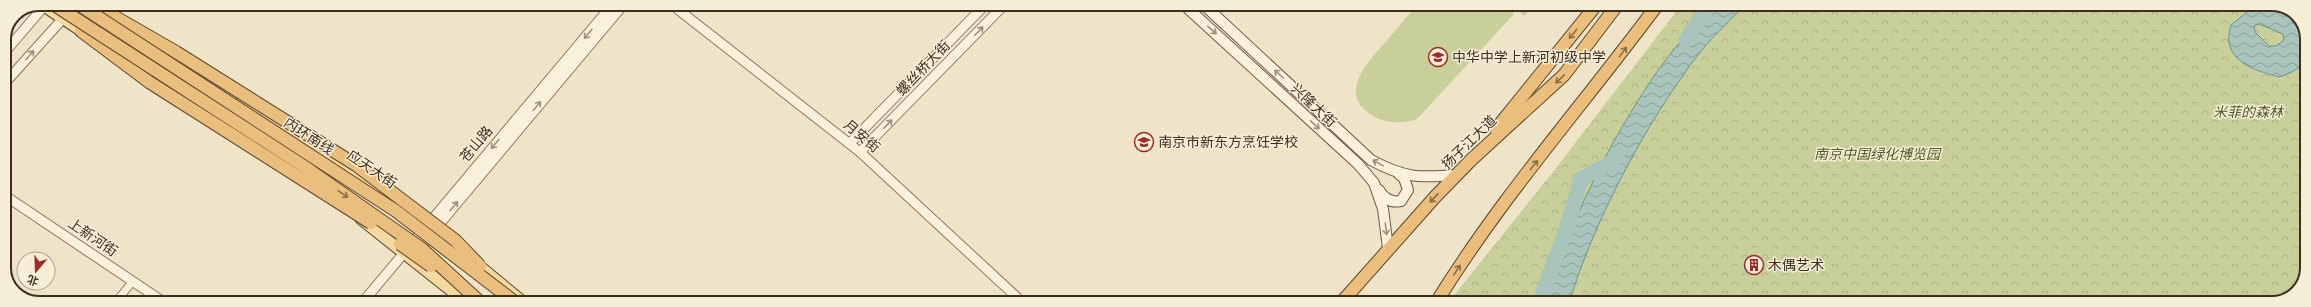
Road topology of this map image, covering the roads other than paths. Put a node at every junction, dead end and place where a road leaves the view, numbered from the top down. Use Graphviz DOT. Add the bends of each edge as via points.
graph roads {
  1 [pos="41,11"];
  2 [pos="53,11"];
  3 [pos="56,11"];
  4 [pos="70,11"];
  5 [pos="88,11"];
  6 [pos="106,11"];
  7 [pos="607,11"];
  8 [pos="618,11"];
  9 [pos="681,11"];
  10 [pos="979,11"];
  11 [pos="998,11"];
  12 [pos="1191,11"];
  13 [pos="1211,11"];
  14 [pos="1591,11"];
  15 [pos="1613,11"];
  16 [pos="1653,11"];
  17 [pos="110,14"];
  18 [pos="62,18"];
  19 [pos="81,31"];
  20 [pos="11,45"];
  21 [pos="11,76"];
  22 [pos="850,143"];
  23 [pos="860,152"];
  24 [pos="1471,160"];
  25 [pos="1397,173"];
  26 [pos="1456,175"];
  27 [pos="1374,183"];
  28 [pos="11,200"];
  29 [pos="430,227"];
  30 [pos="1388,248"];
  31 [pos="408,255"];
  32 [pos="133,281"];
  33 [pos="503,290"];
  34 [pos="121,296"];
  35 [pos="156,296"];
  36 [pos="369,296"];
  37 [pos="458,296"];
  38 [pos="471,296"];
  39 [pos="472,296"];
  40 [pos="509,296"];
  41 [pos="515,296"];
  42 [pos="1015,296"];
  43 [pos="1347,296"];
  44 [pos="1440,296"];
  1 -- 20 [label="street"];
  2 -- 18 [label="main road"];
  3 -- 39 [label="highway, 内环南线, one-way, bridge" via="302,165 422,249"];
  4 -- 18 [label="street"];
  5 -- 33 [label="highway, 内环南线, bridge" via="396,211"];
  6 -- 17 [label="main road, 应天大街"];
  7 -- 29 [label="street, 苍山路, one-way"];
  29 -- 8 [label="street, 苍山路, one-way"];
  9 -- 22 [label="street, 月安街"];
  10 -- 22 [label="street, 螺丝桥大街"];
  23 -- 11 [label="street, 螺丝桥大街, one-way"];
  12 -- 27 [label="main road, 兴隆大街, one-way" via="1358,164"];
  25 -- 13 [label="main road, 兴隆大街, one-way" via="1371,160"];
  14 -- 24 [label="highway, one-way"];
  15 -- 24 [label="highway, 扬子江大道, one-way" via="1564,74"];
  44 -- 16 [label="highway, one-way" via="1479,236 1606,75"];
  17 -- 29 [label="main road, 应天大街"];
  17 -- 33 [label="highway, bridge" via="176,52 356,165 455,240"];
  18 -- 19 [label="main road"];
  21 -- 18 [label="street, one-way"];
  19 -- 31 [label="main road" via="298,172"];
  19 -- 38 [label="highway, bridge" via="149,82 382,230"];
  22 -- 23 [label="street, 月安街"];
  23 -- 42 [label="street, 月安街"];
  24 -- 26 [label="highway, 扬子江大道"];
  25 -- 26 [label="main road, 兴隆大街" via="1409,176"];
  25 -- 27 [label="main road" via="1404,178 1408,190 1401,200 1387,200"];
  26 -- 30 [label="highway, 扬子江大道, one-way"];
  27 -- 30 [label="main road, 兴隆大街, one-way" via="1383,209"];
  28 -- 32 [label="street, 上新河街"];
  29 -- 31 [label="street, 苍山路"];
  29 -- 41 [label="main road, 应天大街"];
  30 -- 43 [label="highway, 扬子江大道"];
  31 -- 36 [label="street, 苍山路"];
  31 -- 37 [label="main road"];
  32 -- 34 [label="street"];
  32 -- 35 [label="street, 上新河街"];
  33 -- 40 [label="highway, 内环南线, bridge"];
}
